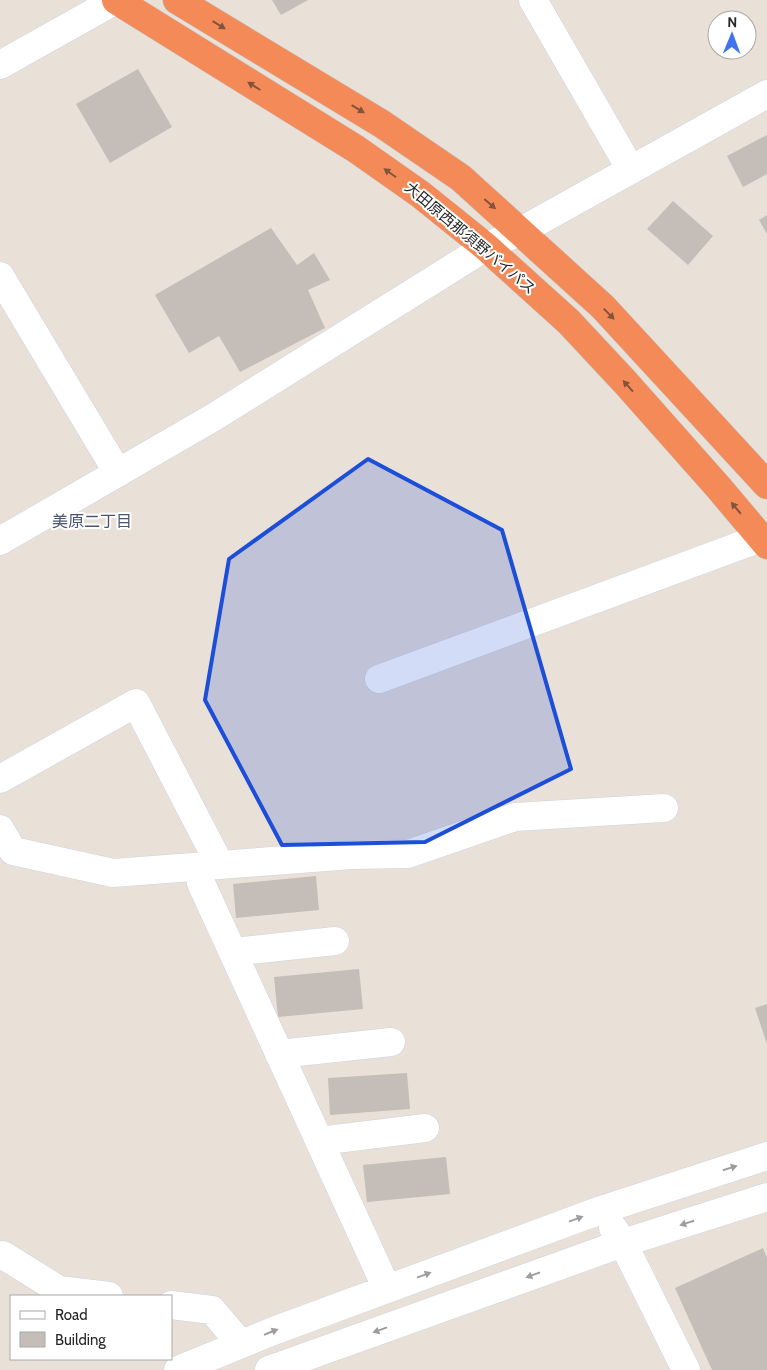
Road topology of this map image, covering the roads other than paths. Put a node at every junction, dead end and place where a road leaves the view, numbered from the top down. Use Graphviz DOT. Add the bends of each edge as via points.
graph roads {
  1 [pos="116,0"];
  2 [pos="177,0"];
  3 [pos="533,0"];
  4 [pos="0,65"];
  5 [pos="767,94"];
  6 [pos="631,170"];
  7 [pos="521,231"];
  8 [pos="486,247"];
  9 [pos="0,276"];
  10 [pos="118,472"];
  11 [pos="767,485"];
  12 [pos="0,541"];
  13 [pos="764,542"];
  14 [pos="380,679"];
  15 [pos="0,779"];
  16 [pos="664,808"];
  17 [pos="0,829"];
  18 [pos="211,874"];
  19 [pos="335,941"];
  20 [pos="233,952"];
  21 [pos="391,1042"];
  22 [pos="279,1054"];
  23 [pos="425,1128"];
  24 [pos="319,1141"];
  25 [pos="767,1156"];
  26 [pos="767,1197"];
  27 [pos="601,1210"];
  28 [pos="623,1243"];
  29 [pos="3,1255"];
  30 [pos="387,1289"];
  31 [pos="101,1295"];
  32 [pos="172,1304"];
  33 [pos="241,1344"];
  34 [pos="178,1370"];
  35 [pos="269,1370"];
  36 [pos="686,1370"];
  1 -- 4 [label="street"];
  8 -- 1 [label="highway, 大田原西那須野バイパス, one-way" via="420,194 356,149"];
  2 -- 7 [label="highway, one-way" via="382,124 460,178"];
  3 -- 6 [label="street"];
  5 -- 6 [label="street"];
  6 -- 7 [label="street"];
  7 -- 8 [label="street"];
  7 -- 11 [label="highway, one-way" via="603,307"];
  8 -- 10 [label="street" via="214,417"];
  13 -- 8 [label="highway, 大田原西那須野バイパス, one-way" via="675,438 568,322"];
  9 -- 10 [label="street"];
  10 -- 12 [label="street"];
  13 -- 14 [label="street"];
  15 -- 18 [label="street" via="136,703"];
  16 -- 18 [label="street" via="515,817 408,854 352,855"];
  17 -- 18 [label="street" via="13,851 113,873"];
  18 -- 20 [label="street"];
  19 -- 20 [label="street"];
  20 -- 22 [label="street"];
  21 -- 22 [label="street"];
  22 -- 24 [label="street"];
  23 -- 24 [label="street"];
  24 -- 30 [label="street"];
  27 -- 25 [label="street, one-way"];
  26 -- 28 [label="street, one-way"];
  27 -- 28 [label="street"];
  30 -- 27 [label="street, one-way"];
  28 -- 35 [label="street, one-way"];
  28 -- 36 [label="street"];
  29 -- 31 [label="street" via="59,1290"];
  33 -- 30 [label="street, one-way"];
  32 -- 33 [label="street" via="212,1310"];
  33 -- 34 [label="street"];
}
